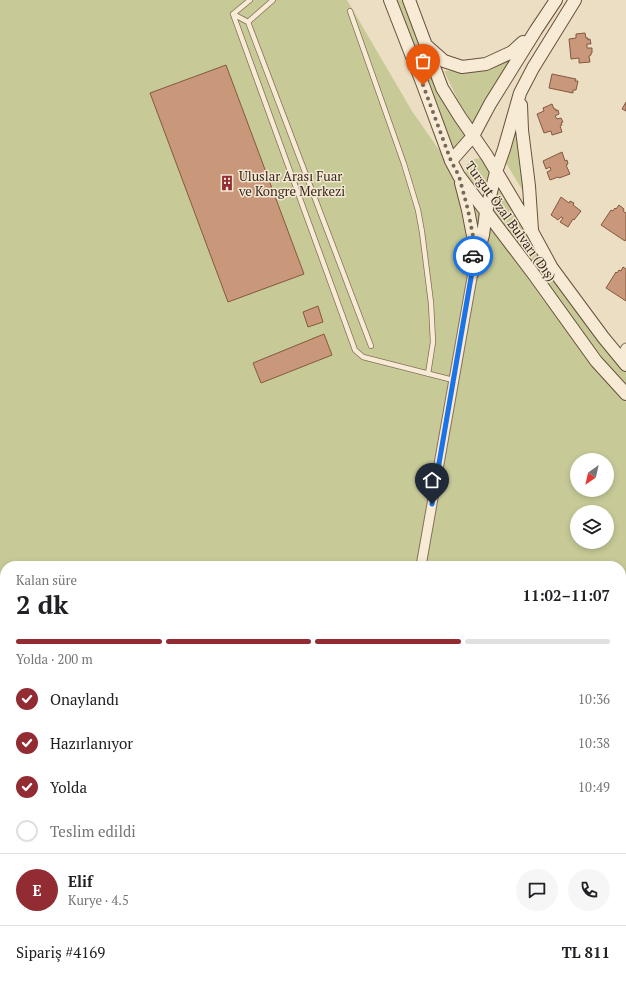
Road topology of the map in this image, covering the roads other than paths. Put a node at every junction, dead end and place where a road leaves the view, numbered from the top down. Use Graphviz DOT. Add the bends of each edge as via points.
graph roads {
  1 [pos="250,0"];
  2 [pos="273,0"];
  3 [pos="390,0"];
  4 [pos="409,0"];
  5 [pos="556,0"];
  6 [pos="576,0"];
  7 [pos="350,11"];
  8 [pos="233,14"];
  9 [pos="248,22"];
  10 [pos="536,30"];
  11 [pos="426,46"];
  12 [pos="520,93"];
  13 [pos="473,136"];
  14 [pos="451,161"];
  15 [pos="496,172"];
  16 [pos="459,176"];
  17 [pos="486,212"];
  18 [pos="533,233"];
  19 [pos="472,272"];
  20 [pos="371,346"];
  21 [pos="624,357"];
  22 [pos="428,374"];
  23 [pos="453,380"];
  24 [pos="626,394"];
  25 [pos="422,561"];
  1 -- 8 [label="lane"];
  2 -- 9 [label="lane"];
  3 -- 14 [label="main road, Turgut Özal Bulvarı (Dış)"];
  4 -- 11 [label="main road, Turgut Özal Bulvarı (Dış)"];
  5 -- 10 [label="main road"];
  6 -- 12 [label="main road"];
  7 -- 22 [label="lane" via="418,210 433,342"];
  8 -- 9 [label="lane"];
  8 -- 22 [label="lane" via="355,350 363,357"];
  9 -- 20 [label="lane"];
  10 -- 11 [label="main road" via="512,52 486,64 462,67 444,61"];
  10 -- 13 [label="main road"];
  11 -- 13 [label="main road, Turgut Özal Bulvarı (Dış)" via="442,88"];
  12 -- 15 [label="main road"];
  12 -- 18 [label="main road"];
  13 -- 14 [label="main road"];
  13 -- 15 [label="main road, Turgut Özal Bulvarı (Dış)"];
  14 -- 16 [label="main road, Turgut Özal Bulvarı (Dış)"];
  15 -- 17 [label="main road"];
  15 -- 18 [label="main road, Turgut Özal Bulvarı (Dış)"];
  16 -- 17 [label="main road, Turgut Özal Bulvarı (Dış)"];
  16 -- 19 [label="main road" via="473,236"];
  17 -- 19 [label="main road" via="483,235"];
  17 -- 24 [label="main road, Turgut Özal Bulvarı (Dış)" via="596,361"];
  18 -- 21 [label="main road, Turgut Özal Bulvarı (Dış)" via="552,268 603,336"];
  19 -- 23 [label="street"];
  22 -- 23 [label="lane"];
  23 -- 25 [label="street"];
}
